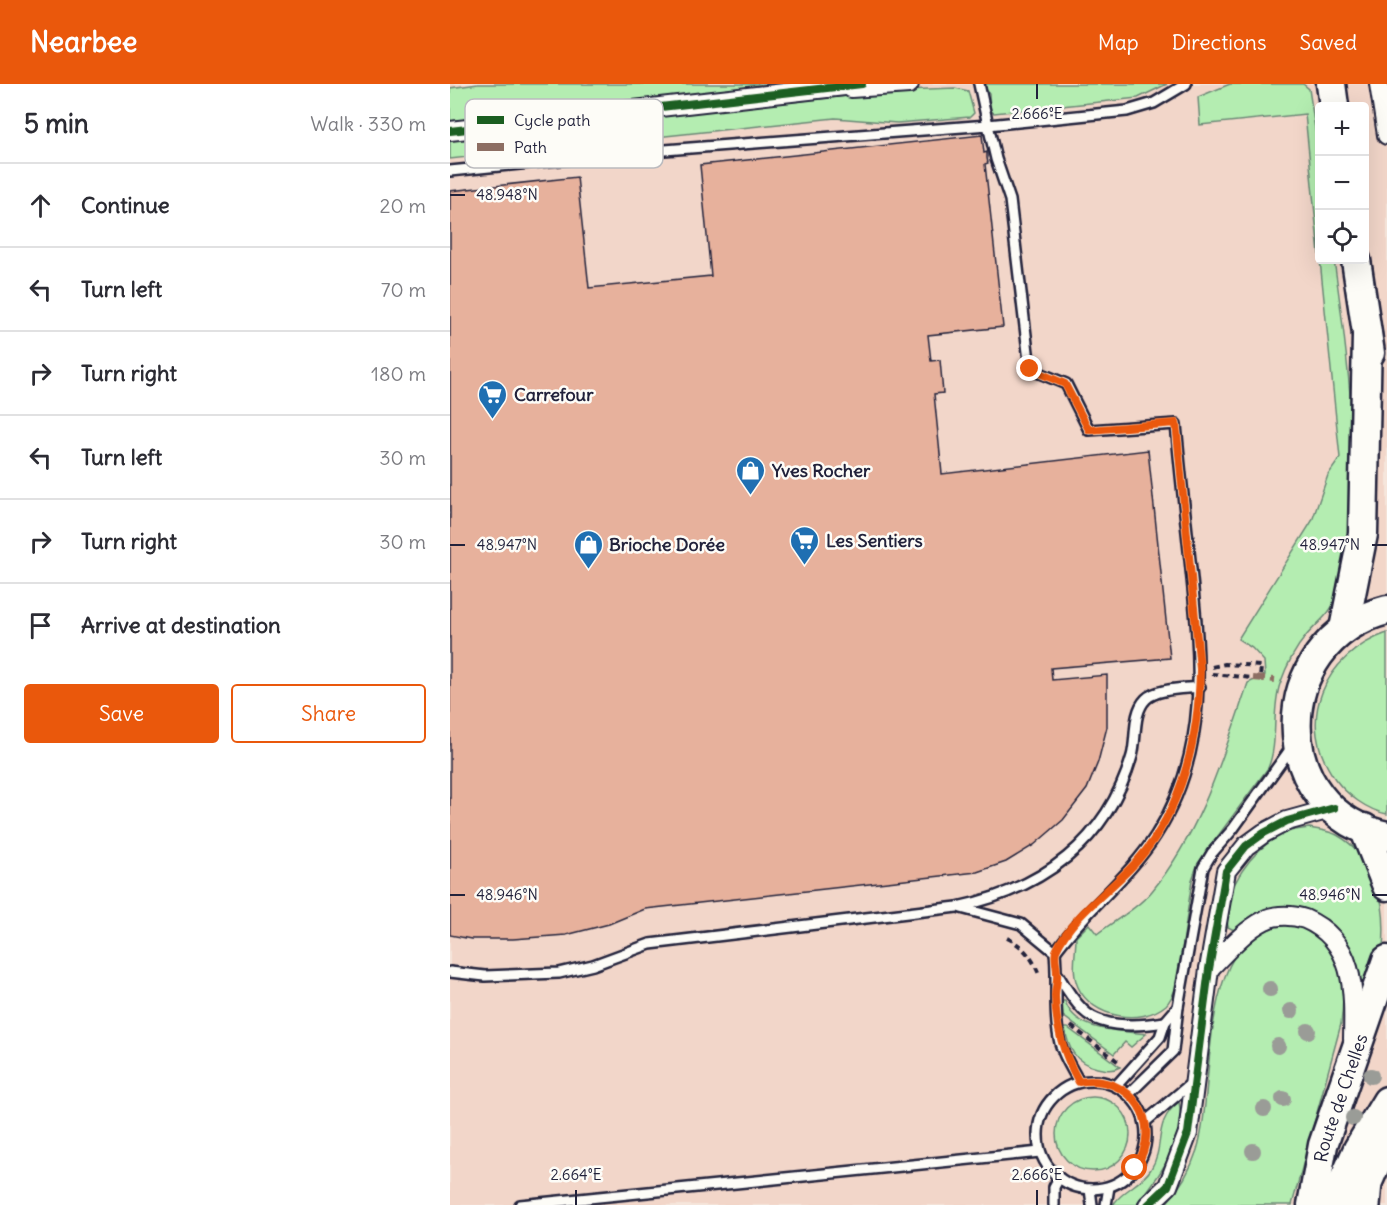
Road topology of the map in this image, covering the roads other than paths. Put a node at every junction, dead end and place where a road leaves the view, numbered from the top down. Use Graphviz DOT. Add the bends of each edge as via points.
graph roads {
  1 [pos="862,84"];
  2 [pos="909,84"];
  3 [pos="979,84"];
  4 [pos="1186,84"];
  5 [pos="1331,84"];
  6 [pos="1379,84"];
  7 [pos="828,89"];
  8 [pos="1333,102"];
  9 [pos="663,107"];
  10 [pos="988,125"];
  11 [pos="465,129"];
  12 [pos="450,131"];
  13 [pos="1387,135"];
  14 [pos="663,150"];
  15 [pos="480,168"];
  16 [pos="450,171"];
  17 [pos="1357,264"];
  18 [pos="1367,335"];
  19 [pos="1387,444"];
  20 [pos="1387,610"];
  21 [pos="1344,629"];
  22 [pos="1200,687"];
  23 [pos="1297,740"];
  24 [pos="1334,808"];
  25 [pos="1376,832"];
  26 [pos="1387,886"];
  27 [pos="957,908"];
  28 [pos="1055,952"];
  29 [pos="1387,960"];
  30 [pos="1209,969"];
  31 [pos="450,972"];
  32 [pos="1058,975"];
  33 [pos="1178,1007"];
  34 [pos="1165,1022"];
  35 [pos="1352,1057"];
  36 [pos="1197,1078"];
  37 [pos="1079,1082"];
  38 [pos="1116,1086"];
  39 [pos="1129,1095"];
  40 [pos="1387,1101"];
  41 [pos="1145,1122"];
  42 [pos="1387,1132"];
  43 [pos="1040,1152"];
  44 [pos="1059,1178"];
  45 [pos="1109,1187"];
  46 [pos="1090,1189"];
  47 [pos="520,1205"];
  48 [pos="1054,1205"];
  49 [pos="1092,1205"];
  50 [pos="1106,1205"];
  51 [pos="1148,1205"];
  52 [pos="1312,1205"];
  53 [pos="1333,1205"];
  54 [pos="1363,1205"];
  1 -- 7 [label="street"];
  2 -- 7 [label="street"];
  3 -- 10 [label="lane"];
  4 -- 10 [label="lane" via="1154,103 1127,111"];
  5 -- 8 [label="main road"];
  6 -- 13 [label="street"];
  7 -- 9 [label="street"];
  10 -- 14 [label="lane"];
  10 -- 22 [label="lane" via="1010,200 1030,369 1065,384 1089,430 1176,423"];
  11 -- 12 [label="street"];
  15 -- 16 [label="lane"];
  17 -- 18 [label="main road"];
  18 -- 19 [label="main road"];
  18 -- 21 [label="main road" via="1363,534"];
  20 -- 21 [label="main road"];
  21 -- 23 [label="main road" via="1328,642 1305,678 1296,719"];
  22 -- 27 [label="lane" via="1160,692 1147,698 1139,711 1132,756 1118,792 1084,843 1053,870 991,899"];
  22 -- 28 [label="lane" via="1188,757 1172,808 1139,860 1074,925"];
  23 -- 24 [label="main road" via="1310,778"];
  23 -- 33 [label="lane" via="1203,868"];
  24 -- 25 [label="main road"];
  24 -- 30 [label="street" via="1287,821 1264,833 1234,859 1226,871"];
  25 -- 26 [label="main road"];
  27 -- 28 [label="lane" via="1020,924"];
  27 -- 31 [label="lane" via="650,944 559,973 485,976"];
  28 -- 32 [label="lane"];
  29 -- 35 [label="main road, Route de Chelles"];
  30 -- 35 [label="street" via="1250,929 1267,919 1300,917 1315,924 1345,954 1350,970 1354,989"];
  30 -- 36 [label="street"];
  32 -- 34 [label="lane" via="1091,1016 1121,1024"];
  32 -- 37 [label="lane" via="1055,993 1060,1042"];
  33 -- 34 [label="lane"];
  33 -- 39 [label="lane" via="1173,1051"];
  34 -- 38 [label="lane" via="1160,1037"];
  35 -- 52 [label="main road, Route de Chelles" via="1323,1144"];
  36 -- 41 [label="lane"];
  36 -- 51 [label="street" via="1188,1133 1168,1186"];
  37 -- 38 [label="lane" via="1098,1080"];
  37 -- 43 [label="lane" via="1056,1094 1041,1114"];
  38 -- 39 [label="lane"];
  39 -- 41 [label="lane"];
  40 -- 53 [label="main road, Route de Chelles" via="1358,1149"];
  41 -- 45 [label="lane" via="1147,1138 1140,1161 1130,1174"];
  42 -- 54 [label="highway" via="1365,1182"];
  43 -- 44 [label="lane"];
  43 -- 47 [label="lane"];
  44 -- 46 [label="lane"];
  44 -- 48 [label="lane" via="1054,1187"];
  45 -- 46 [label="lane"];
  45 -- 50 [label="lane"];
  46 -- 49 [label="lane"];
}
